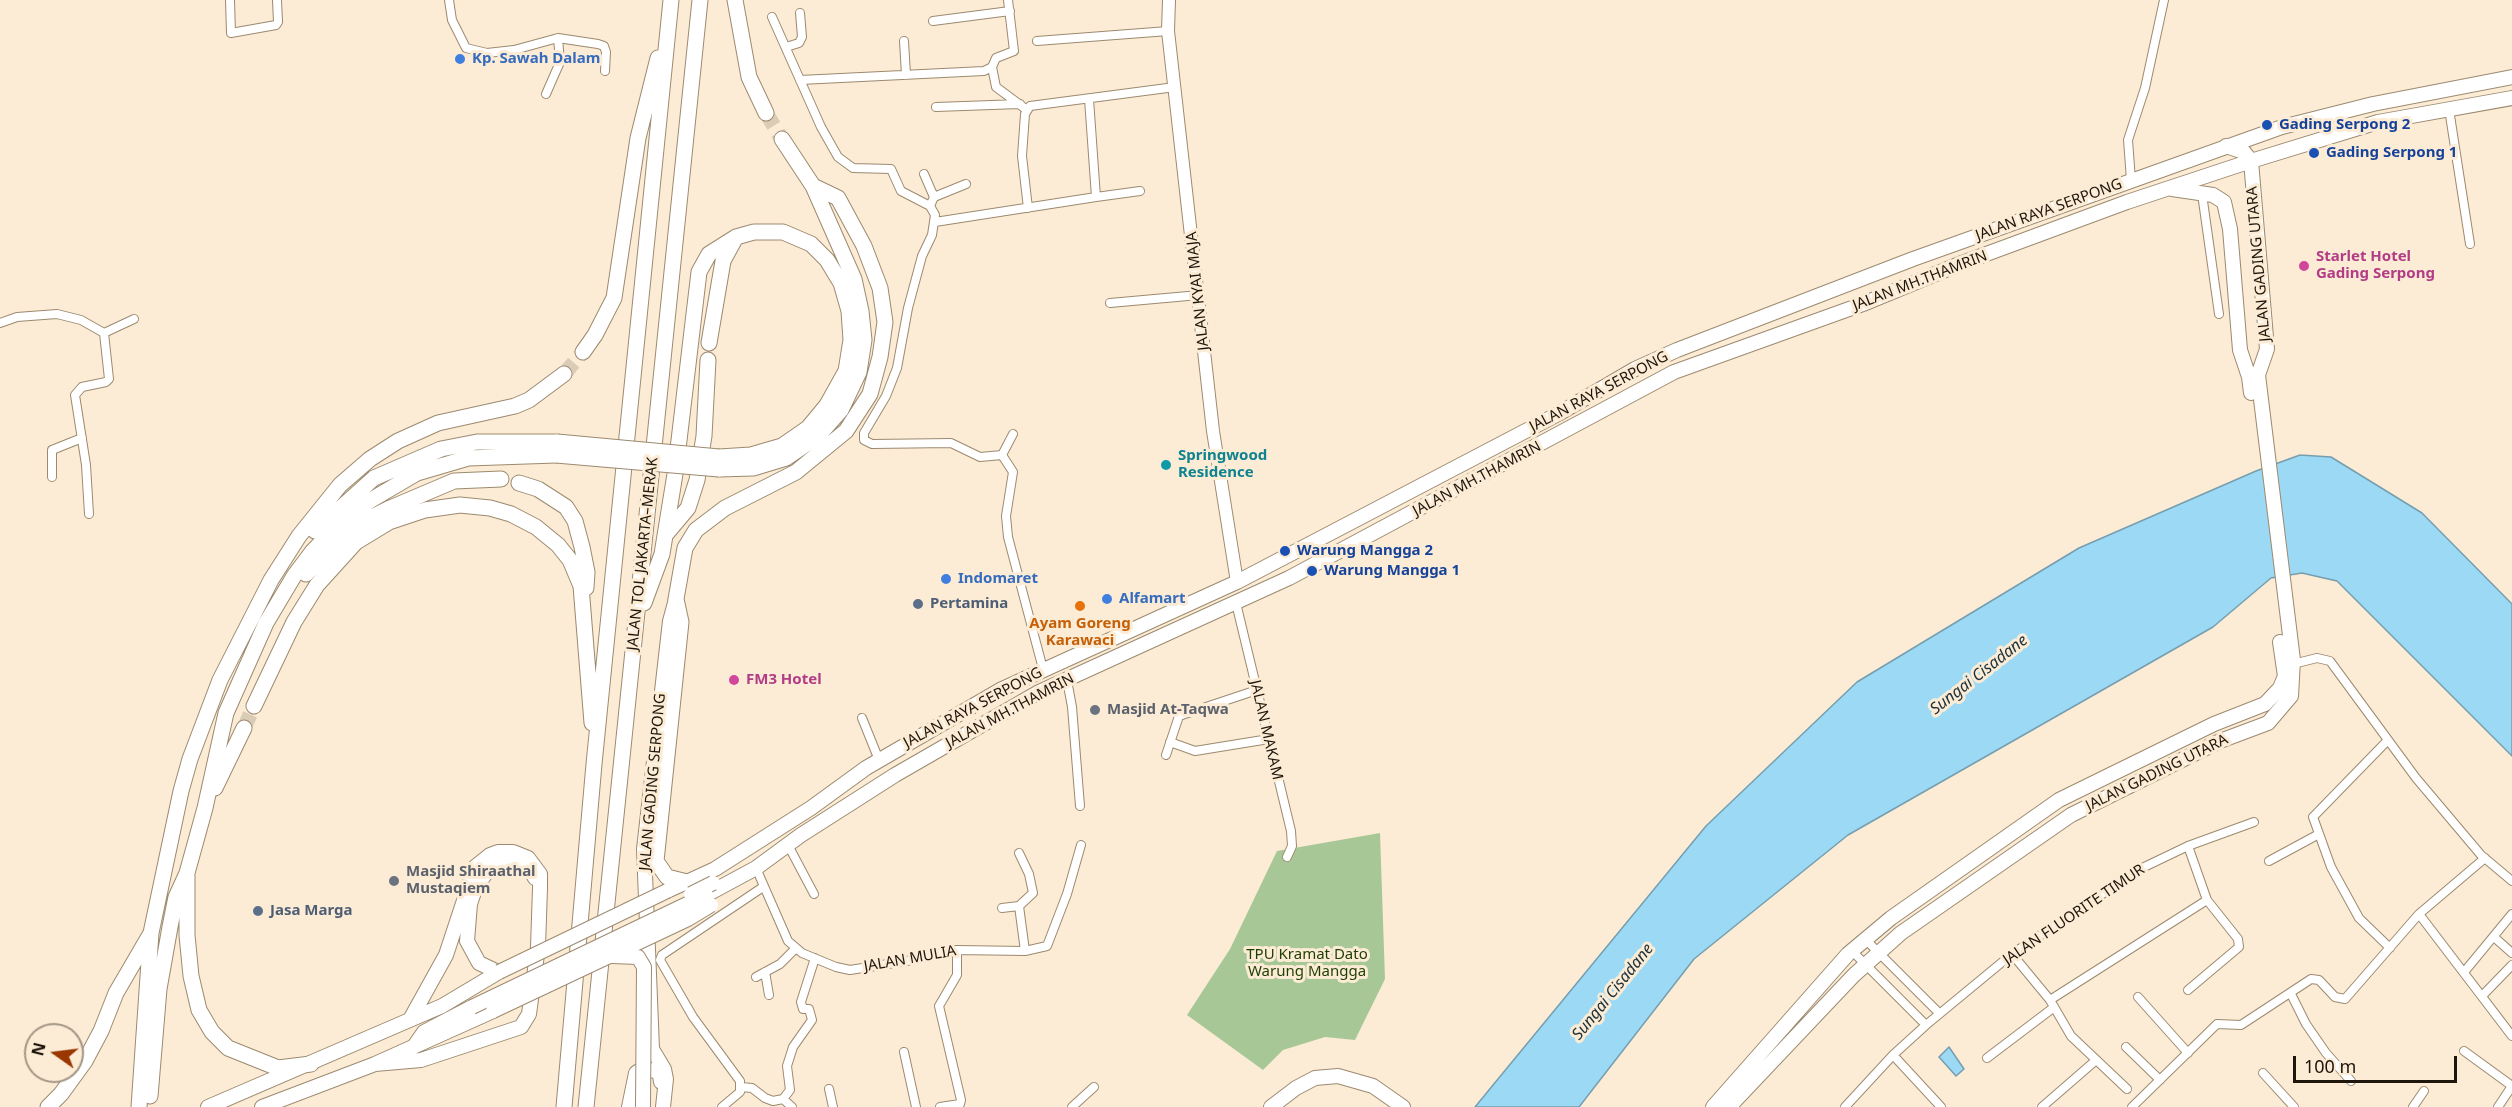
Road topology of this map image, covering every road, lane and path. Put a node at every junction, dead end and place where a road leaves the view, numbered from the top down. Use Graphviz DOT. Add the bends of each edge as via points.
graph roads {
  1 [pos="230,0"];
  2 [pos="277,0"];
  3 [pos="449,0"];
  4 [pos="700,0"];
  5 [pos="735,0"];
  6 [pos="1008,0"];
  7 [pos="1169,0"];
  8 [pos="2164,0"];
  9 [pos="671,6"];
  10 [pos="1010,11"];
  11 [pos="800,13"];
  12 [pos="772,17"];
  13 [pos="933,21"];
  14 [pos="1168,30"];
  15 [pos="558,38"];
  16 [pos="904,41"];
  17 [pos="1037,41"];
  18 [pos="786,47"];
  19 [pos="992,67"];
  20 [pos="605,71"];
  21 [pos="906,75"];
  22 [pos="2512,77"];
  23 [pos="800,80"];
  24 [pos="1175,87"];
  25 [pos="546,94"];
  26 [pos="2512,98"];
  27 [pos="1089,99"];
  28 [pos="936,107"];
  29 [pos="1023,107"];
  30 [pos="2449,109"];
  31 [pos="766,113"];
  32 [pos="782,139"];
  33 [pos="2226,146"];
  34 [pos="2251,161"];
  35 [pos="924,174"];
  36 [pos="2131,180"];
  37 [pos="966,184"];
  38 [pos="813,186"];
  39 [pos="2172,189"];
  40 [pos="1140,191"];
  41 [pos="2202,194"];
  42 [pos="934,197"];
  43 [pos="1096,197"];
  44 [pos="930,206"];
  45 [pos="1028,208"];
  46 [pos="935,222"];
  47 [pos="736,237"];
  48 [pos="2470,244"];
  49 [pos="1199,295"];
  50 [pos="1110,303"];
  51 [pos="2219,314"];
  52 [pos="135,319"];
  53 [pos="0,323"];
  54 [pos="104,333"];
  55 [pos="709,343"];
  56 [pos="583,352"];
  57 [pos="708,360"];
  58 [pos="564,374"];
  59 [pos="2256,396"];
  60 [pos="1013,434"];
  61 [pos="82,438"];
  62 [pos="557,448"];
  63 [pos="1002,455"];
  64 [pos="719,463"];
  65 [pos="52,477"];
  66 [pos="501,479"];
  67 [pos="519,483"];
  68 [pos="1391,502"];
  69 [pos="88,514"];
  70 [pos="1399,520"];
  71 [pos="665,535"];
  72 [pos="271,580"];
  73 [pos="1237,582"];
  74 [pos="676,599"];
  75 [pos="1236,603"];
  76 [pos="585,615"];
  77 [pos="267,623"];
  78 [pos="636,626"];
  79 [pos="1104,642"];
  80 [pos="2289,656"];
  81 [pos="1111,660"];
  82 [pos="1043,669"];
  83 [pos="1067,680"];
  84 [pos="1257,690"];
  85 [pos="254,706"];
  86 [pos="2253,710"];
  87 [pos="862,718"];
  88 [pos="2260,727"];
  89 [pos="244,728"];
  90 [pos="1269,739"];
  91 [pos="2388,740"];
  92 [pos="1170,742"];
  93 [pos="1166,755"];
  94 [pos="879,760"];
  95 [pos="594,764"];
  96 [pos="1080,806"];
  97 [pos="205,808"];
  98 [pos="2254,822"];
  99 [pos="2319,834"];
  100 [pos="788,844"];
  101 [pos="1081,844"];
  102 [pos="2188,846"];
  103 [pos="746,849"];
  104 [pos="1019,853"];
  105 [pos="1287,857"];
  106 [pos="2485,858"];
  107 [pos="2269,861"];
  108 [pos="756,868"];
  109 [pos="187,873"];
  110 [pos="2512,881"];
  111 [pos="687,882"];
  112 [pos="764,887"];
  113 [pos="540,888"];
  114 [pos="710,894"];
  115 [pos="814,894"];
  116 [pos="2207,900"];
  117 [pos="1019,906"];
  118 [pos="1002,908"];
  119 [pos="2419,914"];
  120 [pos="2512,914"];
  121 [pos="151,933"];
  122 [pos="2494,937"];
  123 [pos="1865,939"];
  124 [pos="796,948"];
  125 [pos="2390,948"];
  126 [pos="957,950"];
  127 [pos="1025,951"];
  128 [pos="1851,951"];
  129 [pos="1878,952"];
  130 [pos="2512,953"];
  131 [pos="2012,954"];
  132 [pos="607,956"];
  133 [pos="815,958"];
  134 [pos="1865,964"];
  135 [pos="2512,965"];
  136 [pos="2465,971"];
  137 [pos="499,972"];
  138 [pos="765,972"];
  139 [pos="756,977"];
  140 [pos="2188,990"];
  141 [pos="476,991"];
  142 [pos="2291,994"];
  143 [pos="769,995"];
  144 [pos="2482,996"];
  145 [pos="2138,997"];
  146 [pos="2052,1004"];
  147 [pos="1939,1013"];
  148 [pos="411,1018"];
  149 [pos="1926,1025"];
  150 [pos="2511,1033"];
  151 [pos="415,1045"];
  152 [pos="2126,1047"];
  153 [pos="2464,1051"];
  154 [pos="904,1052"];
  155 [pos="2188,1053"];
  156 [pos="1893,1055"];
  157 [pos="1988,1058"];
  158 [pos="2095,1061"];
  159 [pos="311,1064"];
  160 [pos="375,1064"];
  161 [pos="2263,1073"];
  162 [pos="2160,1080"];
  163 [pos="2351,1081"];
  164 [pos="2512,1086"];
  165 [pos="741,1087"];
  166 [pos="1094,1087"];
  167 [pos="829,1089"];
  168 [pos="2127,1089"];
  169 [pos="2424,1091"];
  170 [pos="783,1099"];
  171 [pos="144,1103"];
  172 [pos="1274,1105"];
  173 [pos="1938,1106"];
  174 [pos="48,1107"];
  175 [pos="208,1107"];
  176 [pos="262,1107"];
  177 [pos="564,1107"];
  178 [pos="586,1107"];
  179 [pos="629,1107"];
  180 [pos="644,1107"];
  181 [pos="663,1107"];
  182 [pos="722,1107"];
  183 [pos="792,1107"];
  184 [pos="833,1107"];
  185 [pos="916,1107"];
  186 [pos="940,1107"];
  187 [pos="1072,1107"];
  188 [pos="1403,1107"];
  189 [pos="1713,1107"];
  190 [pos="1729,1107"];
  191 [pos="1845,1107"];
  192 [pos="2042,1107"];
  193 [pos="2132,1107"];
  194 [pos="2294,1107"];
  195 [pos="2413,1107"];
  196 [pos="2498,1107"];
  1 -- 2 [label="street" via="231,33 276,25"];
  3 -- 15 [label="street" via="458,33 466,48 474,51 514,50"];
  4 -- 78 [label="highway, JALAN TOL JAKARTA–MERAK"];
  5 -- 31 [label="highway" via="749,77"];
  6 -- 10 [label="street"];
  7 -- 14 [label="main road, JALAN KYAI MAJA"];
  8 -- 36 [label="street" via="2145,88 2128,140"];
  9 -- 56 [label="highway" via="638,138 614,298"];
  9 -- 95 [label="highway, JALAN TOL JAKARTA–MERAK"];
  10 -- 13 [label="street"];
  10 -- 19 [label="street" via="1014,51 996,58"];
  11 -- 18 [label="street" via="802,37 799,43"];
  12 -- 18 [label="street"];
  14 -- 17 [label="street"];
  14 -- 24 [label="main road, JALAN KYAI MAJA"];
  15 -- 20 [label="street" via="604,46"];
  15 -- 25 [label="street" via="560,62"];
  16 -- 21 [label="street"];
  18 -- 23 [label="street"];
  19 -- 21 [label="street" via="984,71"];
  19 -- 29 [label="street" via="996,87"];
  21 -- 23 [label="street"];
  22 -- 33 [label="main road, JALAN RAYA SERPONG" via="2373,104"];
  23 -- 44 [label="street" via="838,157 853,168 891,169 901,191"];
  24 -- 27 [label="street"];
  24 -- 49 [label="main road, JALAN KYAI MAJA"];
  26 -- 30 [label="main road"];
  27 -- 29 [label="street"];
  27 -- 43 [label="street"];
  28 -- 29 [label="street"];
  29 -- 45 [label="street" via="1022,156"];
  30 -- 34 [label="main road" via="2378,122"];
  30 -- 48 [label="street"];
  32 -- 38 [label="highway"];
  33 -- 34 [label="main road" via="2244,152"];
  33 -- 36 [label="main road, JALAN RAYA SERPONG"];
  34 -- 39 [label="main road, JALAN MH.THAMRIN"];
  34 -- 59 [label="main road, JALAN GADING UTARA" via="2267,349"];
  35 -- 42 [label="street"];
  36 -- 68 [label="main road, JALAN RAYA SERPONG" via="1677,350"];
  37 -- 42 [label="street"];
  38 -- 64 [label="highway" via="854,279 864,340 859,372 841,410 818,436 786,458 753,468"];
  38 -- 74 [label="highway" via="838,198 864,246 880,288 885,322 870,394 846,431 824,452 796,472 725,508 696,530 685,548"];
  39 -- 41 [label="main road, JALAN GADING UTARA"];
  39 -- 70 [label="main road, JALAN MH.THAMRIN" via="2127,202 1674,372"];
  40 -- 43 [label="street"];
  41 -- 51 [label="street"];
  41 -- 59 [label="main road, JALAN GADING UTARA" via="2222,199 2225,206 2240,350"];
  42 -- 44 [label="street"];
  43 -- 45 [label="street"];
  44 -- 46 [label="street"];
  45 -- 46 [label="street"];
  46 -- 63 [label="street" via="916,278 897,368 864,440 872,444 951,443 980,457"];
  47 -- 55 [label="highway" via="723,261"];
  47 -- 64 [label="highway" via="754,232 783,232 811,244 841,283 849,310 851,340 846,371 808,428 782,446"];
  47 -- 71 [label="highway" via="709,254 699,272"];
  49 -- 50 [label="street"];
  49 -- 73 [label="main road, JALAN KYAI MAJA" via="1213,431"];
  52 -- 54 [label="street"];
  53 -- 54 [label="street" via="17,317 57,314 81,320"];
  54 -- 61 [label="street" via="109,379 82,387 75,395"];
  57 -- 71 [label="highway" via="697,480 688,507"];
  58 -- 72 [label="highway" via="529,400 438,423 370,459 340,485 299,536"];
  59 -- 80 [label="main road, JALAN GADING UTARA"];
  60 -- 63 [label="street"];
  61 -- 65 [label="street" via="52,450"];
  61 -- 69 [label="street"];
  62 -- 64 [label="highway, bridge"];
  62 -- 72 [label="highway" via="477,442 441,449 407,462 374,478 344,502"];
  62 -- 77 [label="highway" via="468,458 417,473 371,500 341,522 312,552"];
  63 -- 82 [label="street" via="1012,472 1006,516 1008,537"];
  66 -- 77 [label="highway" via="439,485 357,525 306,573"];
  67 -- 76 [label="highway" via="558,500 575,521 587,572"];
  68 -- 70 [label="main road"];
  68 -- 73 [label="main road, JALAN RAYA SERPONG"];
  70 -- 75 [label="main road, JALAN MH.THAMRIN"];
  71 -- 78 [label="highway"];
  72 -- 121 [label="highway" via="220,680 190,759"];
  73 -- 79 [label="main road, JALAN RAYA SERPONG"];
  74 -- 111 [label="highway" via="681,622 656,861 667,877"];
  74 -- 181 [label="main road, JALAN GADING SERPONG" via="670,621 644,849 652,1049 666,1079"];
  75 -- 81 [label="main road, JALAN MH.THAMRIN"];
  75 -- 84 [label="street, JALAN MAKAM"];
  76 -- 85 [label="highway" via="582,586 570,560 536,527 490,508 460,505 426,510 389,522 356,542 331,567 294,622"];
  76 -- 95 [label="highway"];
  77 -- 97 [label="highway" via="225,713"];
  78 -- 178 [label="highway, JALAN TOL JAKARTA–MERAK"];
  79 -- 81 [label="main road"];
  79 -- 82 [label="main road, JALAN RAYA SERPONG"];
  80 -- 86 [label="main road, JALAN GADING UTARA" via="2283,682 2272,698"];
  80 -- 88 [label="main road, JALAN GADING UTARA" via="2291,696 2278,714"];
  80 -- 91 [label="street" via="2330,661"];
  81 -- 83 [label="main road, JALAN MH.THAMRIN"];
  82 -- 94 [label="main road, JALAN RAYA SERPONG"];
  83 -- 96 [label="street"];
  83 -- 100 [label="main road, JALAN MH.THAMRIN" via="1039,692 895,775"];
  84 -- 90 [label="street, JALAN MAKAM"];
  84 -- 92 [label="street" via="1181,715"];
  86 -- 88 [label="main road"];
  86 -- 123 [label="main road, JALAN GADING UTARA" via="2214,724 2059,800"];
  87 -- 94 [label="street"];
  88 -- 129 [label="main road, JALAN GADING UTARA" via="2220,741 2071,815"];
  89 -- 97 [label="highway"];
  90 -- 92 [label="street" via="1195,751"];
  90 -- 105 [label="street, JALAN MAKAM" via="1291,831 1292,846"];
  91 -- 99 [label="street" via="2316,812 2314,820"];
  91 -- 106 [label="street"];
  92 -- 93 [label="street"];
  94 -- 103 [label="main road, JALAN RAYA SERPONG"];
  95 -- 177 [label="highway, JALAN TOL JAKARTA–MERAK"];
  97 -- 109 [label="highway"];
  98 -- 102 [label="street, JALAN FLUORITE TIMUR"];
  99 -- 107 [label="street"];
  99 -- 125 [label="street" via="2331,867 2359,918"];
  100 -- 108 [label="main road"];
  100 -- 115 [label="street"];
  101 -- 127 [label="street, JALAN MULIA" via="1047,946"];
  102 -- 116 [label="street"];
  102 -- 131 [label="street, JALAN FLUORITE TIMUR" via="2140,869"];
  103 -- 111 [label="main road, JALAN RAYA SERPONG"];
  103 -- 114 [label="main road, JALAN RAYA SERPONG"];
  104 -- 117 [label="street" via="1033,893"];
  106 -- 110 [label="street"];
  106 -- 119 [label="street"];
  108 -- 112 [label="street"];
  108 -- 114 [label="main road"];
  109 -- 159 [label="highway" via="190,976 199,1010 212,1032 228,1048 278,1068"];
  109 -- 171 [label="highway" via="176,897 164,959"];
  111 -- 137 [label="main road, JALAN RAYA SERPONG, bridge"];
  112 -- 124 [label="street" via="788,942"];
  112 -- 165 [label="street" via="660,960"];
  113 -- 137 [label="main road" via="531,871 509,863 486,873 475,889 468,914 467,941 479,963"];
  113 -- 148 [label="main road" via="537,867 520,854 498,852 475,867 446,955"];
  113 -- 160 [label="main road" via="538,947 529,1014 521,1027 421,1060"];
  114 -- 132 [label="main road, bridge" via="688,919"];
  114 -- 141 [label="main road, bridge"];
  114 -- 151 [label="main road, bridge" via="472,1007 424,1032"];
  116 -- 140 [label="street" via="2238,939 2239,947"];
  116 -- 146 [label="street"];
  117 -- 118 [label="street"];
  117 -- 127 [label="street"];
  119 -- 125 [label="street"];
  119 -- 136 [label="street"];
  120 -- 122 [label="street"];
  121 -- 171 [label="highway"];
  121 -- 174 [label="highway" via="116,993 85,1061"];
  122 -- 130 [label="street"];
  122 -- 136 [label="street"];
  123 -- 128 [label="main road, JALAN GADING UTARA"];
  123 -- 129 [label="street"];
  124 -- 133 [label="street, JALAN MULIA"];
  124 -- 138 [label="street"];
  125 -- 142 [label="street" via="2345,999 2335,997 2316,979"];
  126 -- 127 [label="street, JALAN MULIA"];
  126 -- 133 [label="street, JALAN MULIA" via="850,970"];
  126 -- 186 [label="street" via="957,975 939,1006 961,1102"];
  128 -- 134 [label="street"];
  128 -- 189 [label="main road, JALAN GADING UTARA"];
  129 -- 134 [label="main road, JALAN GADING UTARA"];
  129 -- 147 [label="street"];
  131 -- 146 [label="street"];
  131 -- 147 [label="street, JALAN FLUORITE TIMUR"];
  132 -- 151 [label="main road, bridge"];
  132 -- 180 [label="main road, bridge" via="638,957 644,967"];
  133 -- 170 [label="street" via="801,1002 803,1009 809,1009 812,1020 793,1047 787,1066 790,1090"];
  134 -- 149 [label="street"];
  134 -- 190 [label="main road, JALAN GADING UTARA"];
  135 -- 144 [label="street"];
  136 -- 144 [label="street"];
  137 -- 141 [label="main road, JALAN RAYA SERPONG"];
  138 -- 139 [label="street"];
  138 -- 143 [label="street"];
  141 -- 148 [label="main road" via="449,1006"];
  142 -- 155 [label="street" via="2241,1025 2217,1024"];
  142 -- 163 [label="street" via="2306,1024"];
  144 -- 150 [label="street"];
  145 -- 155 [label="street"];
  146 -- 157 [label="street"];
  146 -- 158 [label="street" via="2071,1036"];
  147 -- 149 [label="street, JALAN FLUORITE TIMUR"];
  148 -- 159 [label="main road"];
  149 -- 156 [label="street, JALAN FLUORITE TIMUR"];
  151 -- 160 [label="main road"];
  152 -- 162 [label="street"];
  153 -- 164 [label="street"];
  154 -- 185 [label="street"];
  155 -- 162 [label="street"];
  156 -- 173 [label="street"];
  156 -- 191 [label="street, JALAN FLUORITE TIMUR"];
  158 -- 168 [label="street"];
  158 -- 192 [label="street"];
  159 -- 175 [label="main road"];
  160 -- 176 [label="main road"];
  161 -- 194 [label="street"];
  162 -- 193 [label="street"];
  164 -- 196 [label="street"];
  165 -- 170 [label="street" via="752,1088 773,1101"];
  165 -- 182 [label="street"];
  166 -- 187 [label="street"];
  167 -- 184 [label="street"];
  169 -- 195 [label="street"];
  170 -- 183 [label="street"];
  172 -- 188 [label="main road" via="1315,1078 1338,1076 1373,1086"];
  179 -- 181 [label="main road" via="633,1078 642,1069 660,1075"];
}
